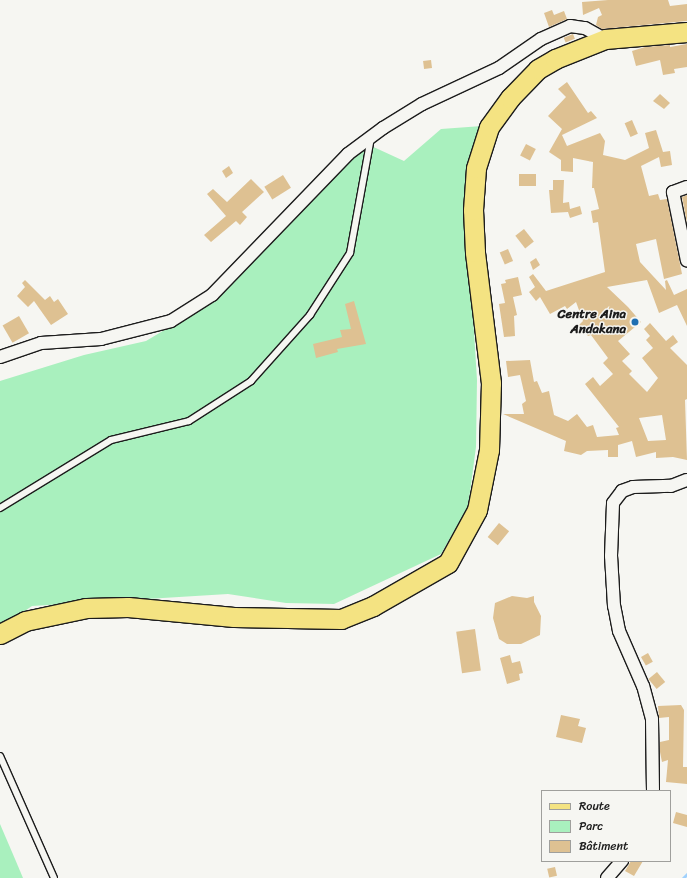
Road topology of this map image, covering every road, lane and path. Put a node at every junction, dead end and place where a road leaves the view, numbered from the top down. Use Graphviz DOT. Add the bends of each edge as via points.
graph roads {
  1 [pos="687,32"];
  2 [pos="605,39"];
  3 [pos="372,136"];
  4 [pos="687,186"];
  5 [pos="687,261"];
  6 [pos="0,357"];
  7 [pos="687,480"];
  8 [pos="0,508"];
  9 [pos="0,634"];
  10 [pos="0,756"];
  11 [pos="653,790"];
  12 [pos="621,862"];
  13 [pos="54,878"];
  14 [pos="607,878"];
  1 -- 2 [label="main road"];
  2 -- 3 [label="street" via="585,28 570,26 541,39 499,68 422,104"];
  2 -- 9 [label="main road" via="554,59 538,69 510,98 489,127 484,141 476,168 473,210 475,252 491,383 489,450 477,510 448,563 373,606 341,619 234,617 128,607 86,608 25,621"];
  3 -- 6 [label="street" via="348,154 298,203 212,295 171,321 101,339 41,343"];
  3 -- 8 [label="lane" via="350,253 310,315 251,381 189,421 111,440"];
  4 -- 5 [label="street" via="672,192"];
  7 -- 11 [label="street" via="672,486 633,487 622,491 613,503 611,556 614,606 619,631 643,686 652,719"];
  10 -- 13 [label="lane"];
  12 -- 14 [label="street"];
}
